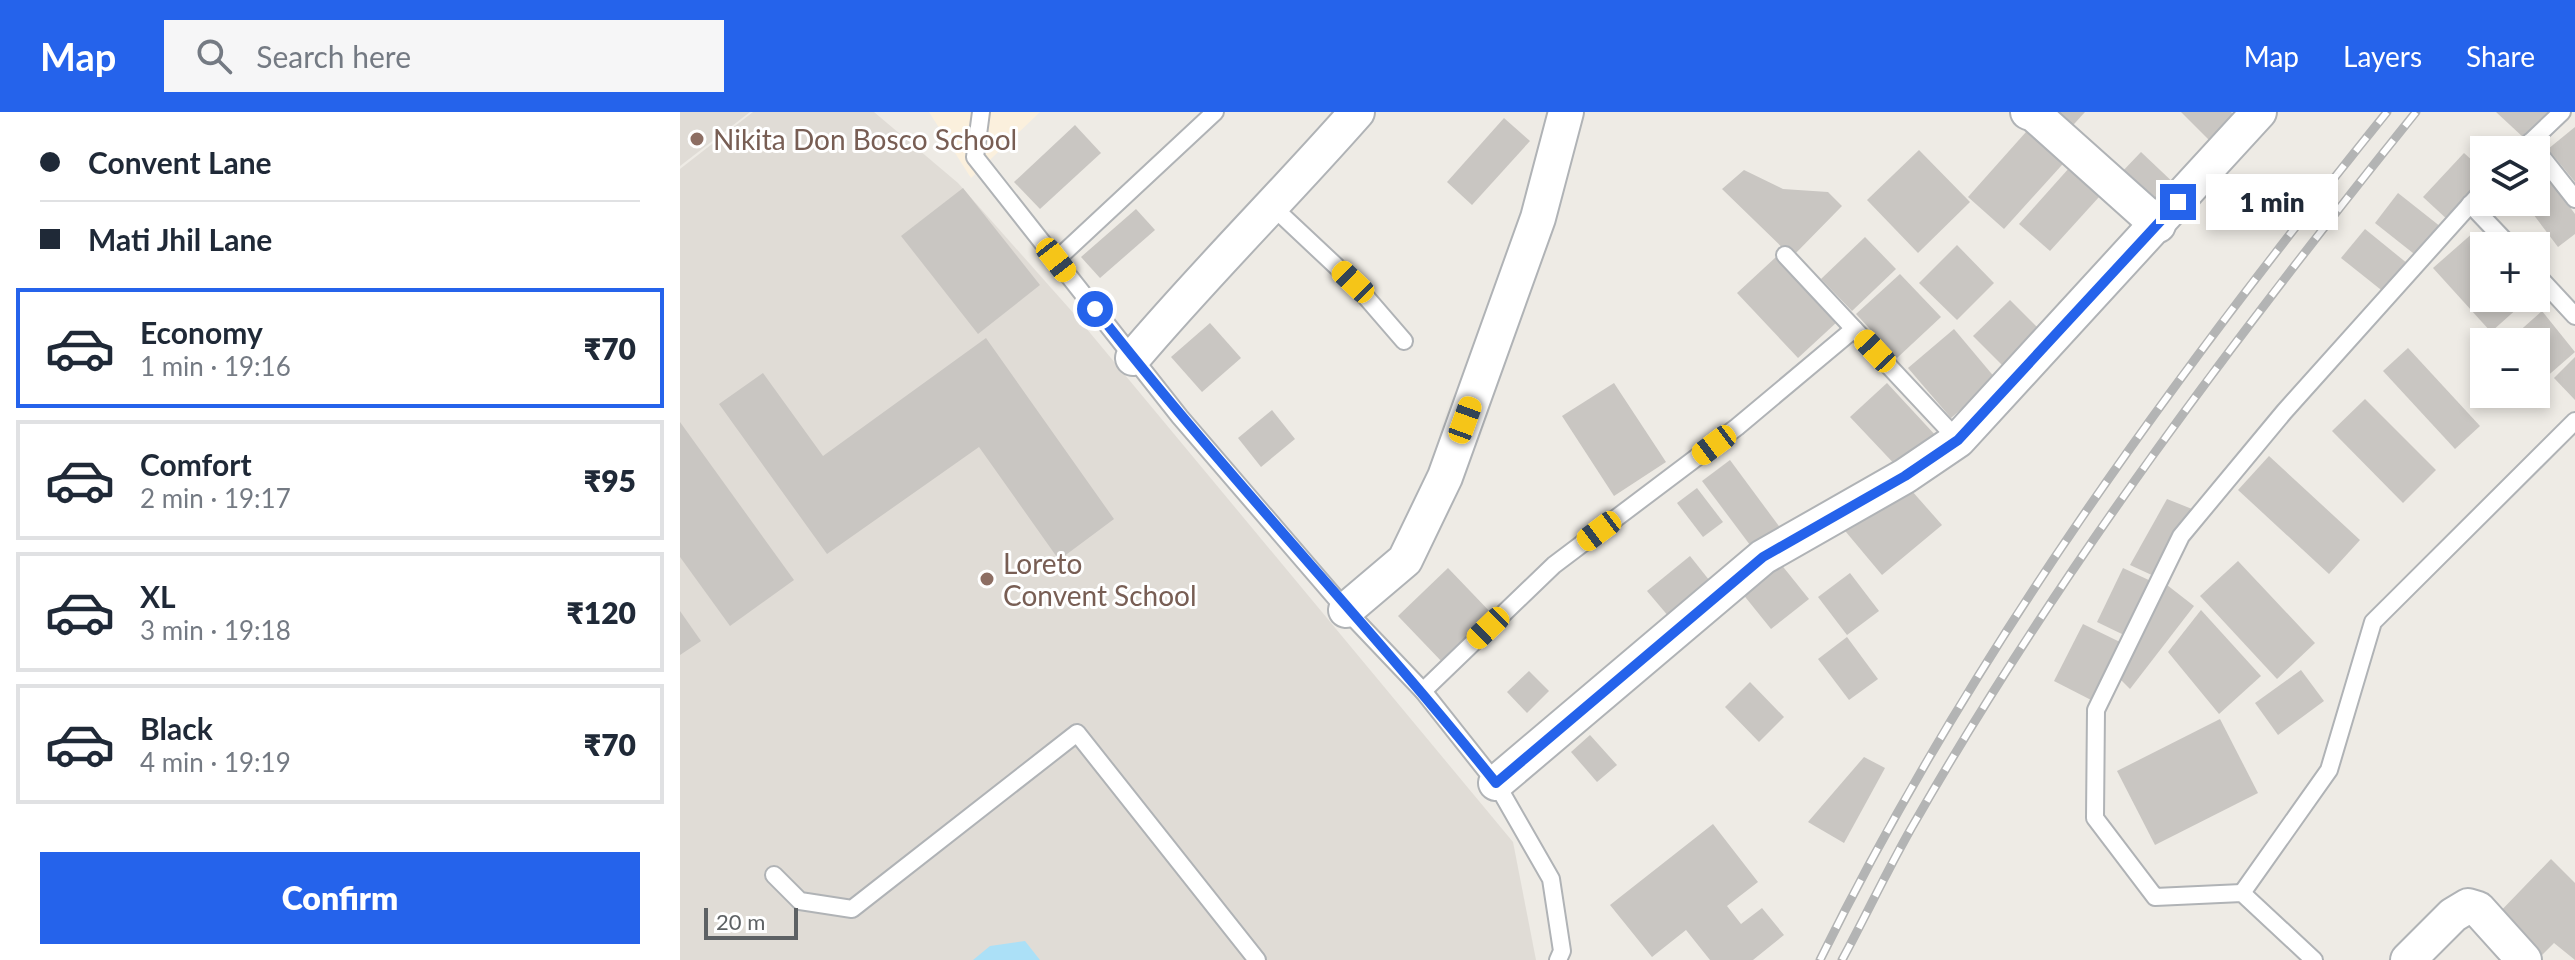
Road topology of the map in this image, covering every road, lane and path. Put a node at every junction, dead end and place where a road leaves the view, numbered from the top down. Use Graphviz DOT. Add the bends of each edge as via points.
graph roads {
  1 [pos="981,112"];
  2 [pos="1215,112"];
  3 [pos="1357,112"];
  4 [pos="1566,112"];
  5 [pos="2259,112"];
  6 [pos="2564,112"];
  7 [pos="2033,113"];
  8 [pos="2575,120"];
  9 [pos="2537,136"];
  10 [pos="2550,172"];
  11 [pos="2575,199"];
  12 [pos="2470,204"];
  13 [pos="1272,206"];
  14 [pos="2481,216"];
  15 [pos="2158,225"];
  16 [pos="2497,232"];
  17 [pos="1785,255"];
  18 [pos="1056,260"];
  19 [pos="2550,289"];
  20 [pos="2575,316"];
  21 [pos="1854,329"];
  22 [pos="1404,341"];
  23 [pos="1133,358"];
  24 [pos="2575,421"];
  25 [pos="1958,440"];
  26 [pos="1346,610"];
  27 [pos="1423,691"];
  28 [pos="1496,783"];
  29 [pos="774,875"];
  30 [pos="2242,893"];
  31 [pos="1257,960"];
  32 [pos="1558,960"];
  33 [pos="2314,960"];
  34 [pos="2408,960"];
  35 [pos="2524,960"];
  1 -- 18 [label="lane" via="975,157"];
  2 -- 18 [label="lane"];
  3 -- 13 [label="street"];
  4 -- 26 [label="street" via="1538,218 1445,477 1405,560"];
  5 -- 15 [label="street"];
  6 -- 8 [label="lane"];
  6 -- 9 [label="lane"];
  7 -- 15 [label="street"];
  10 -- 11 [label="lane"];
  12 -- 30 [label="lane" via="2181,536 2096,710 2095,818 2155,897"];
  13 -- 22 [label="lane" via="1353,282"];
  13 -- 23 [label="street"];
  14 -- 16 [label="lane"];
  15 -- 25 [label="street"];
  17 -- 21 [label="lane"];
  18 -- 23 [label="lane"];
  19 -- 20 [label="lane"];
  21 -- 25 [label="lane"];
  21 -- 27 [label="lane" via="1737,427 1554,565"];
  23 -- 26 [label="lane"];
  24 -- 30 [label="lane" via="2373,622 2329,770"];
  25 -- 28 [label="street" via="1763,557"];
  26 -- 27 [label="lane"];
  27 -- 28 [label="lane"];
  28 -- 32 [label="lane" via="1551,879 1562,951"];
  29 -- 31 [label="lane" via="800,901 852,909 1077,733"];
  30 -- 33 [label="lane"];
  34 -- 35 [label="street" via="2468,906 2478,909"];
}
